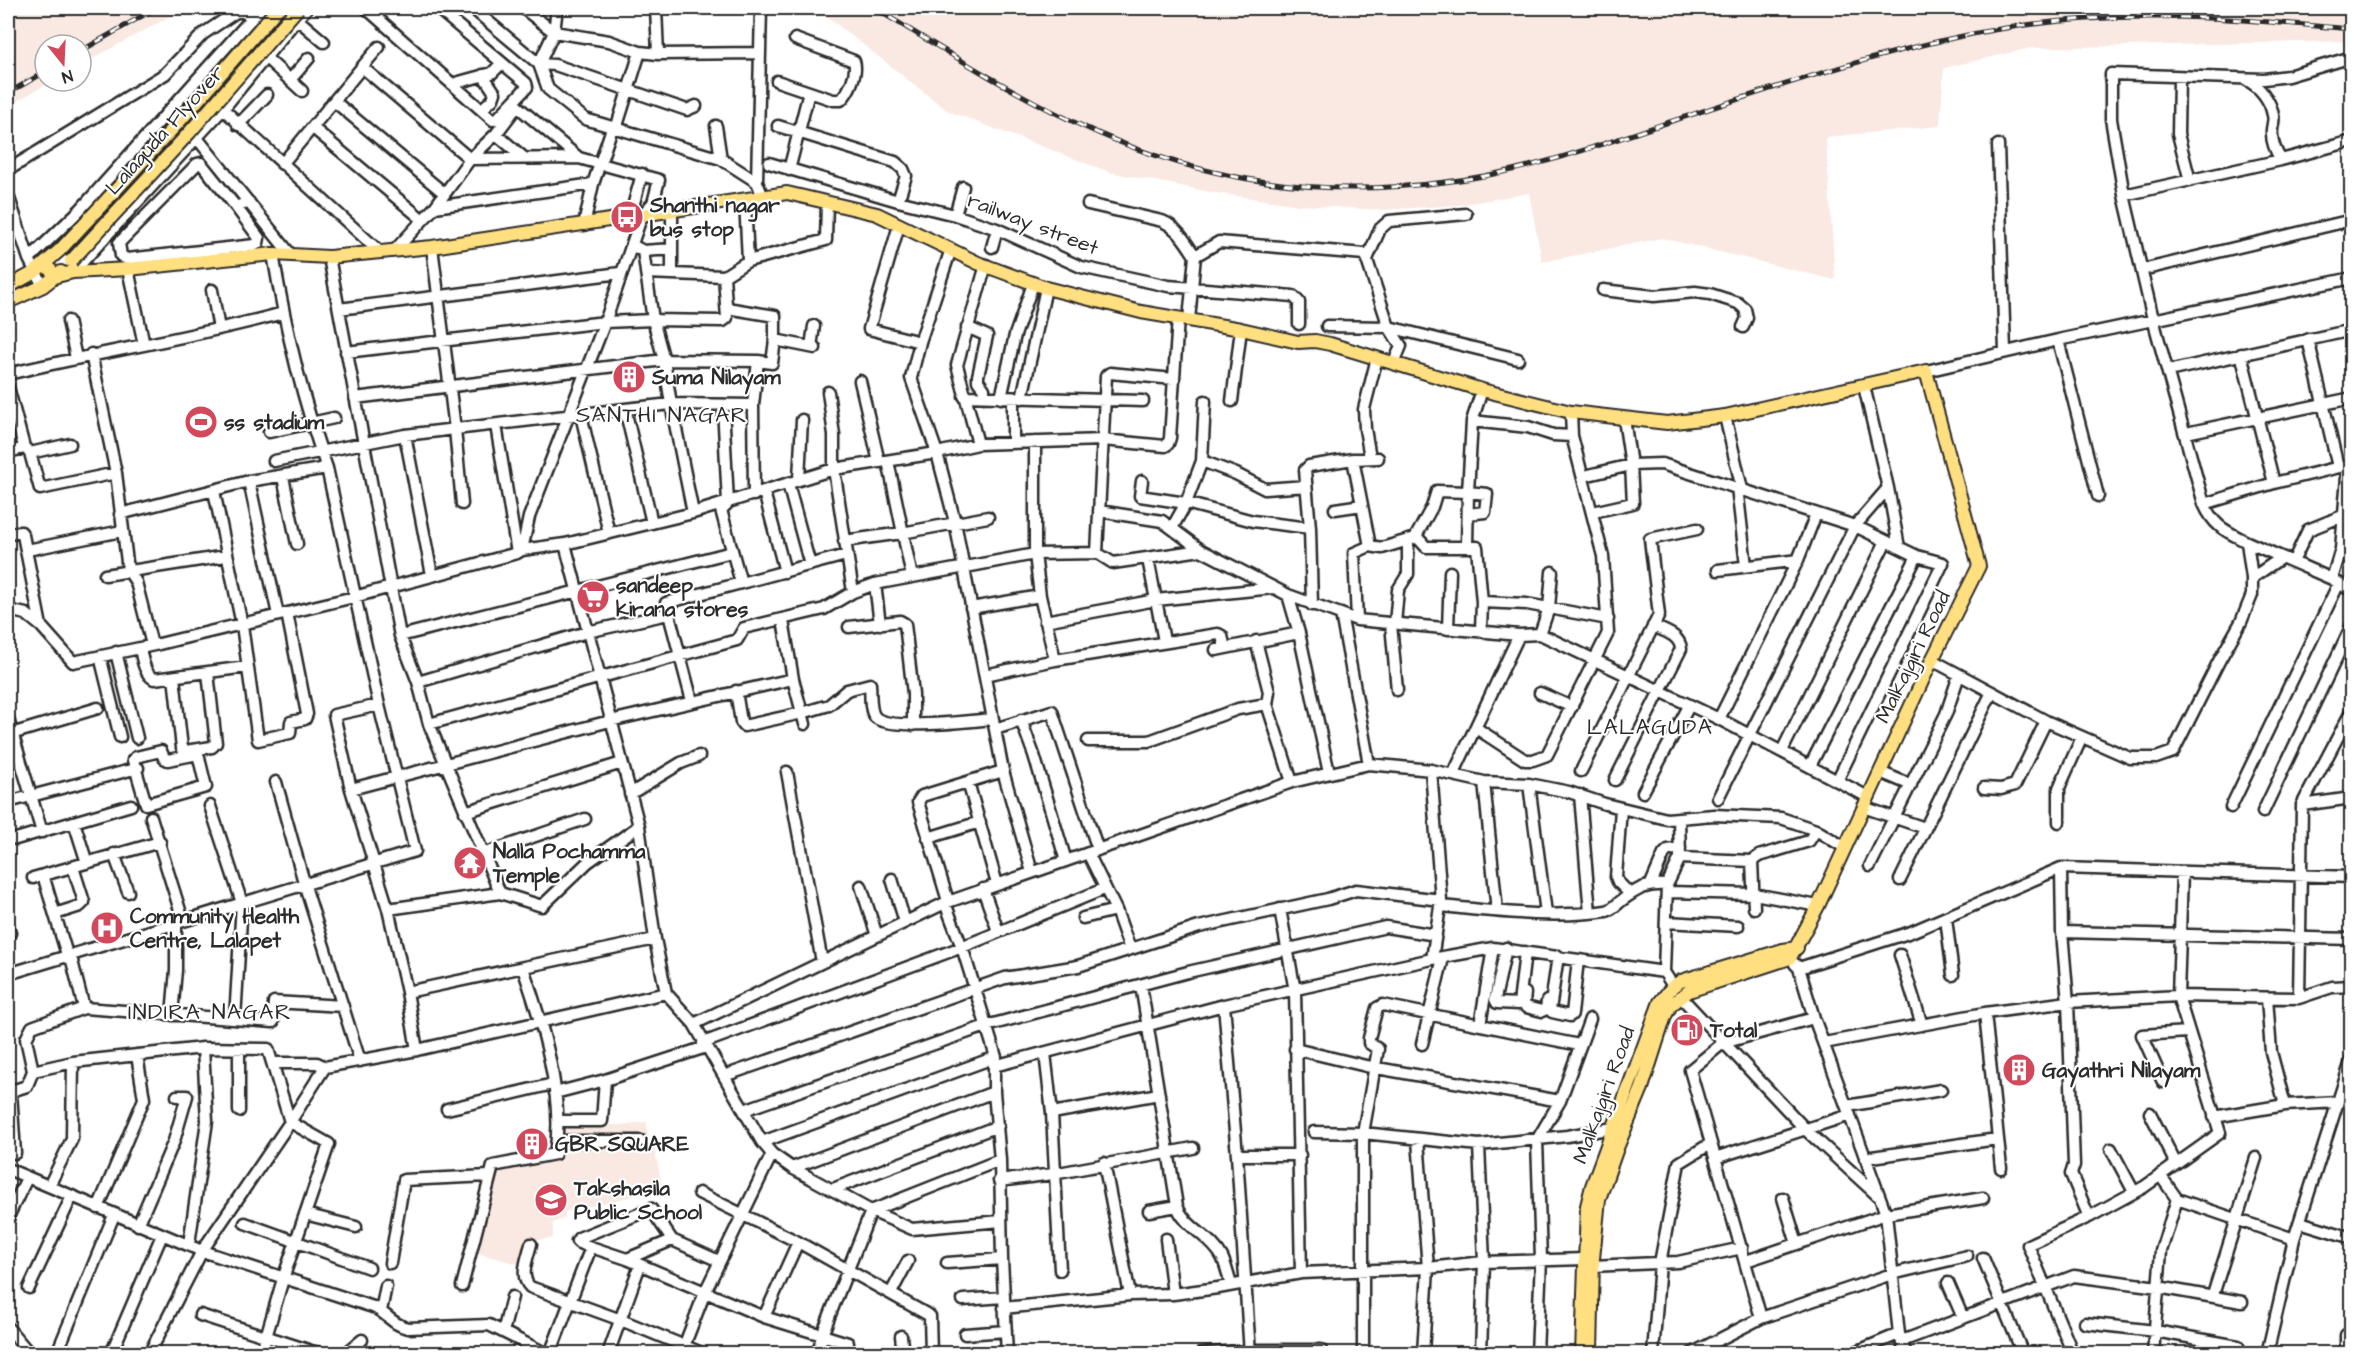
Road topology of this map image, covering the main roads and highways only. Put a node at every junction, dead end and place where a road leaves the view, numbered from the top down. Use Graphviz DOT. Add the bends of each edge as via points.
graph roads {
  1 [pos="278,8"];
  2 [pos="298,13"];
  3 [pos="72,266"];
  4 [pos="40,268"];
  5 [pos="57,276"];
  6 [pos="8,286"];
  7 [pos="12,301"];
  8 [pos="1677,991"];
  9 [pos="1589,1262"];
  10 [pos="1582,1353"];
  11 [pos="1591,1353"];
  1 -- 4 [label="main road, Lalaguda Flyover, bridge" via="178,123"];
  2 -- 3 [label="main road, Lalaguda Flyover, bridge"];
  3 -- 5 [label="main road, Lalaguda Flyover"];
  3 -- 8 [label="main road, Malkajgiri Road" via="128,269 273,254 329,257 432,247 787,194 877,214 1046,288 1141,312 1298,342 1330,344 1571,412 1667,423 1725,416 1926,371 1978,566 1792,956"];
  4 -- 5 [label="main road"];
  4 -- 6 [label="main road, Lalaguda Flyover"];
  5 -- 7 [label="main road, Lalaguda Flyover"];
  6 -- 7 [label="main road"];
  8 -- 9 [label="main road, Malkajgiri Road" via="1604,1181"];
  8 -- 9 [label="main road, Malkajgiri Road" via="1660,1002 1652,1020 1587,1206"];
  9 -- 10 [label="main road, Malkajgiri Road"];
  9 -- 11 [label="main road, Malkajgiri Road"];
}
